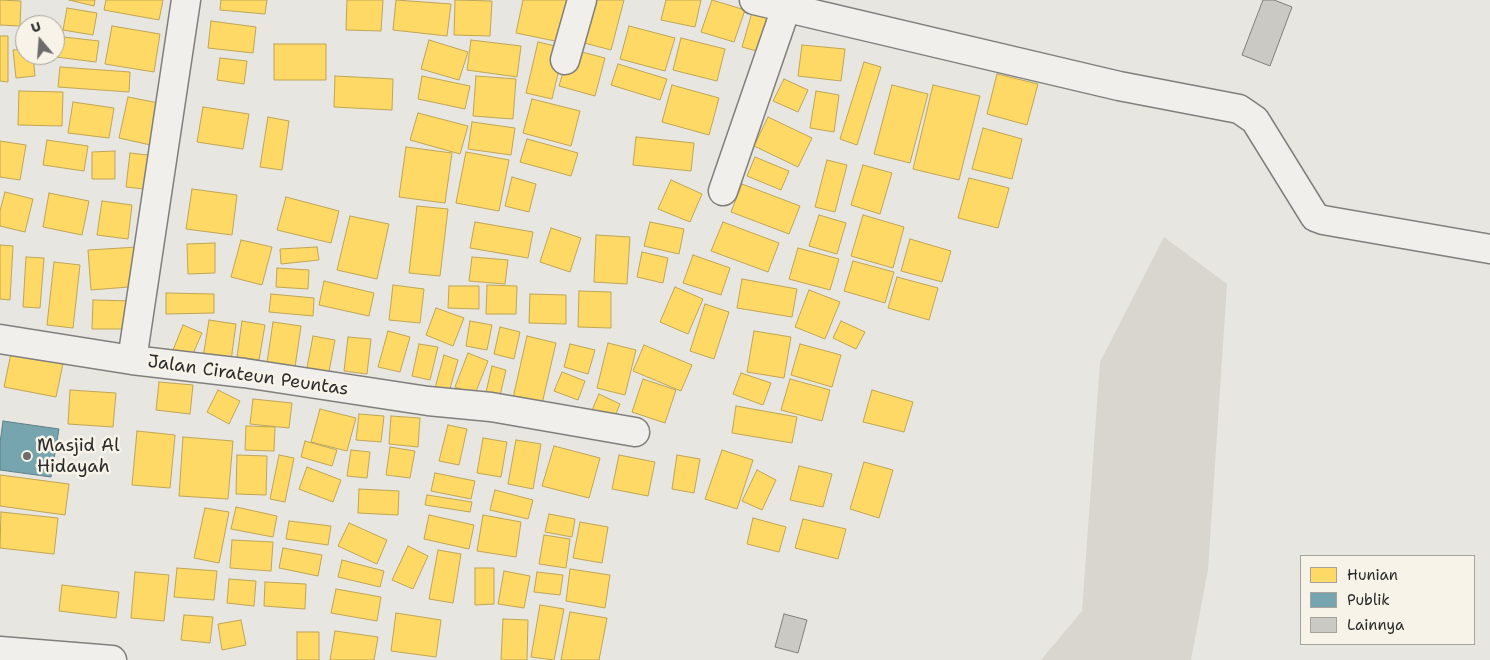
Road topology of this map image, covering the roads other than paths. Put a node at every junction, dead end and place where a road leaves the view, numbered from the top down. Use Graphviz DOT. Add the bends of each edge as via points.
graph roads {
  1 [pos="186,0"];
  2 [pos="582,0"];
  3 [pos="754,0"];
  4 [pos="786,8"];
  5 [pos="817,8"];
  6 [pos="566,60"];
  7 [pos="723,191"];
  8 [pos="1490,249"];
  9 [pos="0,339"];
  10 [pos="132,360"];
  11 [pos="635,432"];
  12 [pos="0,651"];
  13 [pos="112,660"];
  1 -- 10 [label="street, Jalan Cirateun Peuntas"];
  2 -- 6 [label="street"];
  3 -- 4 [label="street"];
  4 -- 5 [label="street"];
  4 -- 7 [label="street"];
  5 -- 8 [label="street" via="1119,86 1239,109 1255,120 1314,217"];
  9 -- 10 [label="street"];
  10 -- 11 [label="street, Jalan Cirateun Peuntas" via="491,407"];
  12 -- 13 [label="street"];
}
